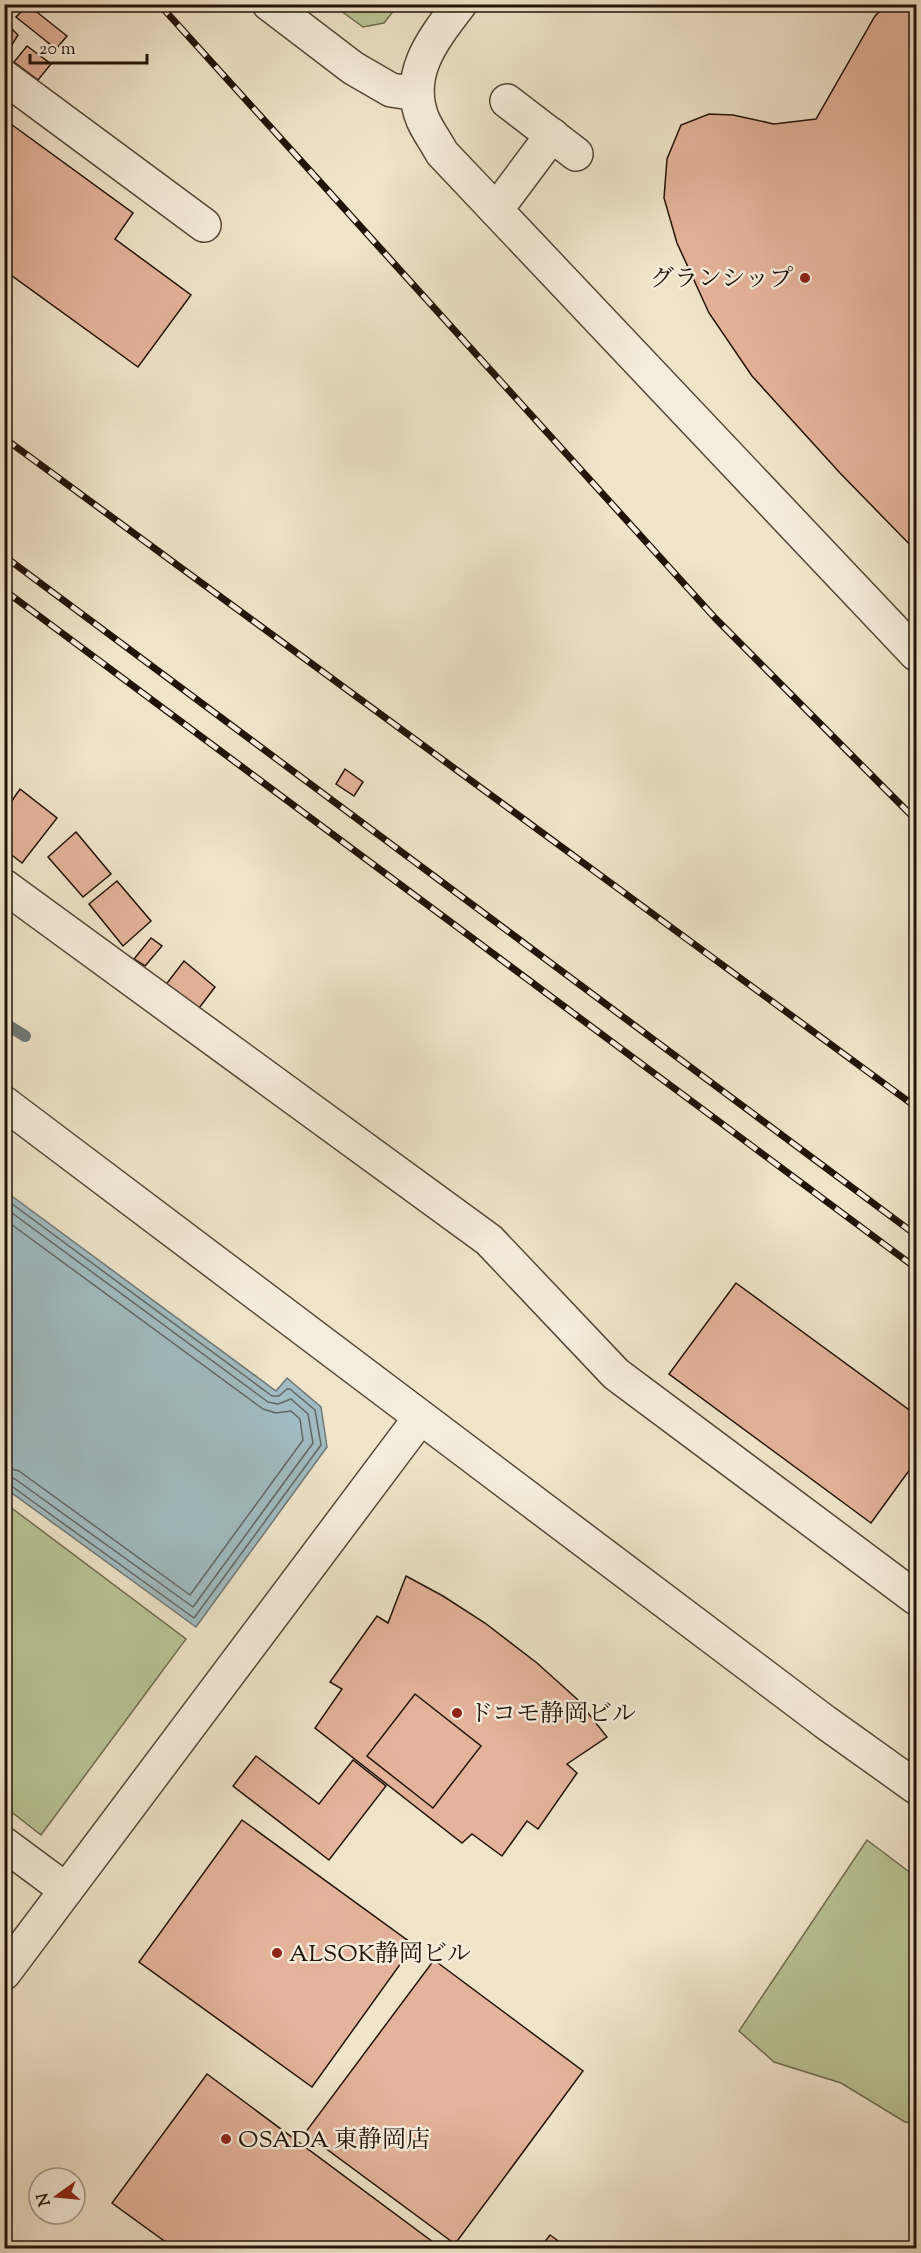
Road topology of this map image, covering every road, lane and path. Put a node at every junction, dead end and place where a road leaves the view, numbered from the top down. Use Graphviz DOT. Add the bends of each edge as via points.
graph roads {
  1 [pos="269,4"];
  2 [pos="460,4"];
  3 [pos="4,77"];
  4 [pos="417,94"];
  5 [pos="507,101"];
  6 [pos="496,210"];
  7 [pos="204,225"];
  8 [pos="916,654"];
  9 [pos="4,886"];
  10 [pos="4,1103"];
  11 [pos="420,1418"];
  12 [pos="916,1598"];
  13 [pos="916,1787"];
  14 [pos="4,1844"];
  15 [pos="66,1890"];
  16 [pos="4,1973"];
  1 -- 4 [label="street" via="353,68 391,90"];
  2 -- 4 [label="street" via="430,43"];
  3 -- 7 [label="street"];
  4 -- 6 [label="street" via="423,118 442,153"];
  5 -- 6 [label="street" via="564,144"];
  6 -- 8 [label="street"];
  9 -- 12 [label="street" via="489,1240 616,1374"];
  10 -- 11 [label="street"];
  11 -- 13 [label="street"];
  11 -- 15 [label="street"];
  14 -- 15 [label="street"];
  15 -- 16 [label="street"];
}
